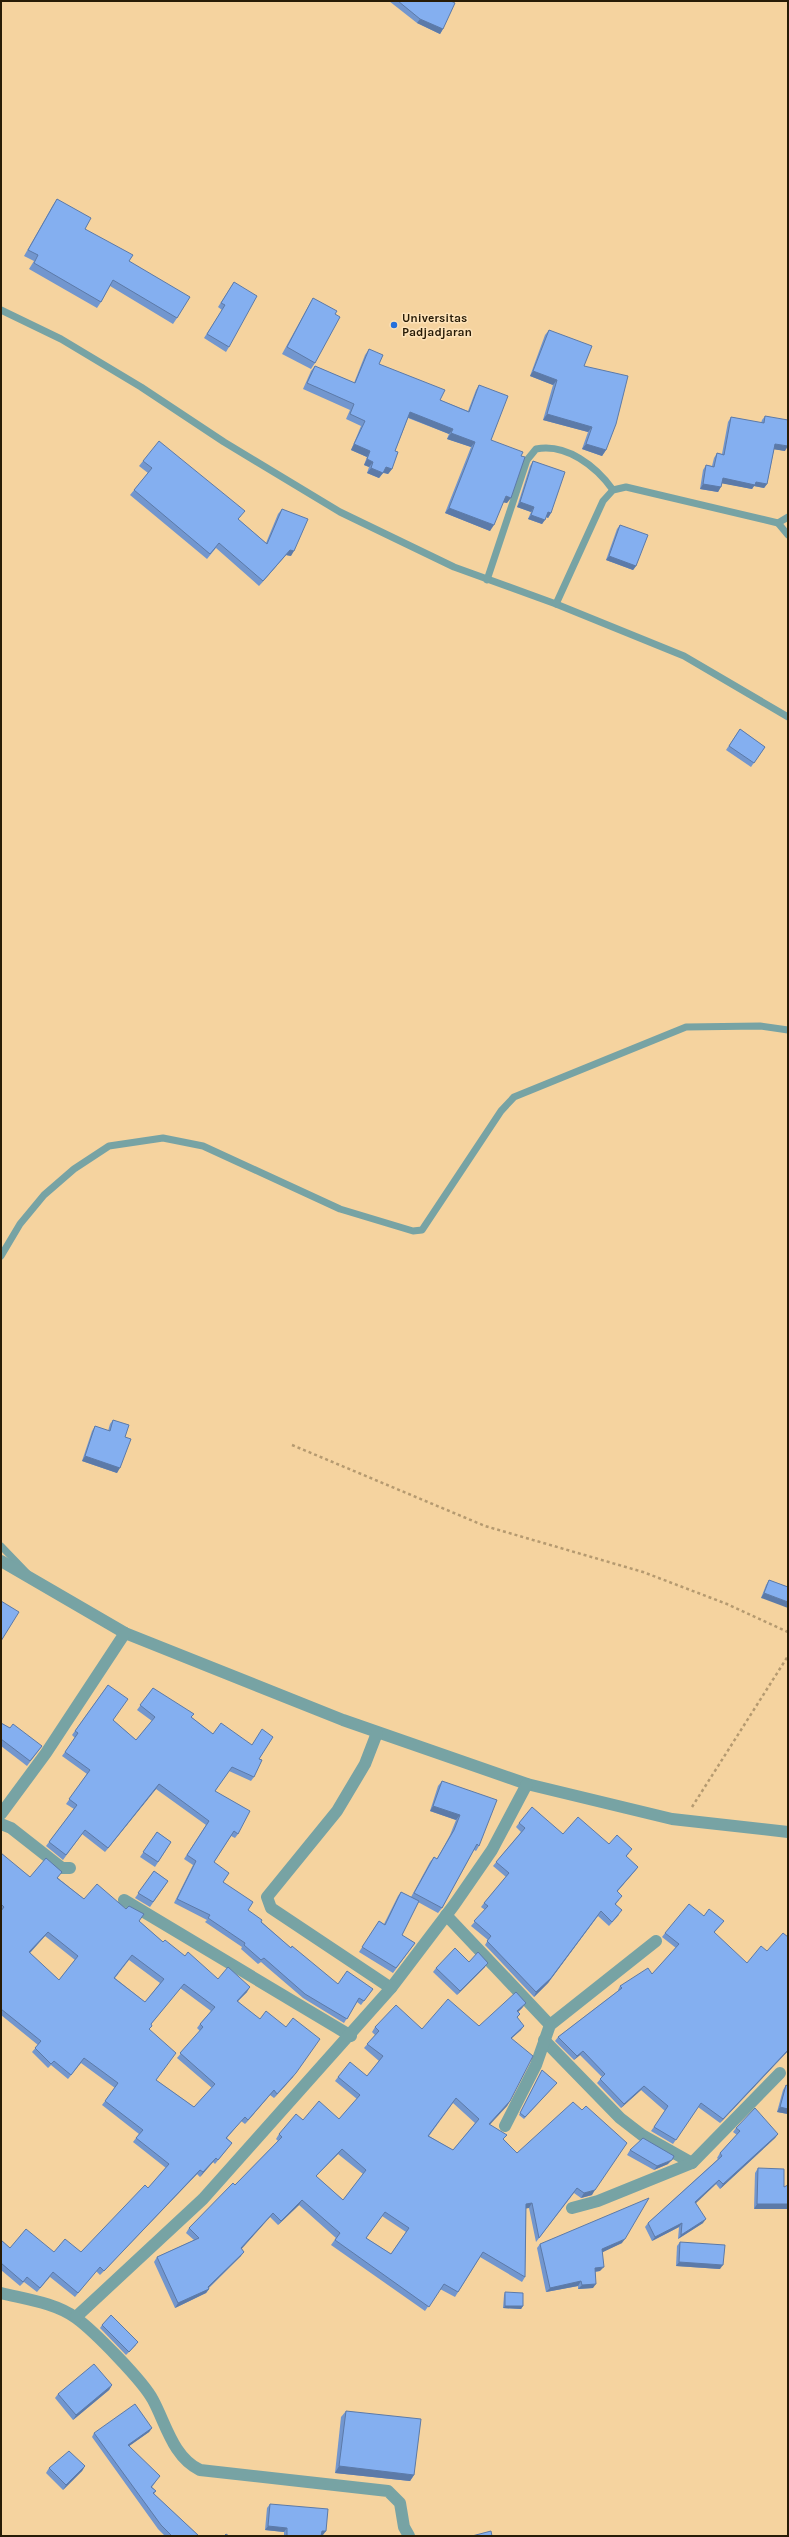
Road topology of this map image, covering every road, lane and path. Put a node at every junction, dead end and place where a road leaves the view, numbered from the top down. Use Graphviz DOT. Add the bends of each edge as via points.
graph roads {
  1 [pos="1,310"];
  2 [pos="613,490"];
  3 [pos="788,517"];
  4 [pos="778,523"];
  5 [pos="788,535"];
  6 [pos="487,580"];
  7 [pos="556,604"];
  8 [pos="788,717"];
  9 [pos="788,1030"];
  10 [pos="1,1256"];
  11 [pos="292,1445"];
  12 [pos="1,1546"];
  13 [pos="1,1561"];
  14 [pos="56,1595"];
  15 [pos="788,1632"];
  16 [pos="125,1633"];
  17 [pos="788,1656"];
  18 [pos="378,1733"];
  19 [pos="527,1784"];
  20 [pos="1,1814"];
  21 [pos="683,1820"];
  22 [pos="1,1824"];
  23 [pos="788,1832"];
  24 [pos="70,1868"];
  25 [pos="124,1900"];
  26 [pos="446,1915"];
  27 [pos="656,1941"];
  28 [pos="391,1988"];
  29 [pos="550,2025"];
  30 [pos="351,2036"];
  31 [pos="544,2040"];
  32 [pos="780,2073"];
  33 [pos="505,2126"];
  34 [pos="692,2163"];
  35 [pos="572,2208"];
  36 [pos="1,2293"];
  37 [pos="76,2317"];
  38 [pos="409,2536"];
  1 -- 6 [label="lane" via="68,343 142,387 224,442 340,512 454,567"];
  2 -- 4 [label="lane" via="626,487"];
  2 -- 6 [label="lane" via="603,476 582,459 549,446 536,448 527,460"];
  2 -- 7 [label="lane" via="603,501"];
  3 -- 4 [label="lane"];
  4 -- 5 [label="lane"];
  6 -- 7 [label="lane"];
  7 -- 8 [label="lane" via="684,656"];
  9 -- 10 [label="lane" via="760,1026 686,1027 514,1097 501,1111 422,1230 413,1231 340,1209 203,1146 163,1138 109,1146 74,1168 44,1195 25,1218"];
  11 -- 15 [label="path" via="485,1526 643,1572 727,1604"];
  12 -- 14 [label="lane" via="28,1573"];
  13 -- 14 [label="street"];
  14 -- 16 [label="street"];
  16 -- 18 [label="street"];
  16 -- 20 [label="street" via="46,1753"];
  17 -- 21 [label="path"];
  18 -- 19 [label="street"];
  18 -- 28 [label="street" via="365,1764 337,1811 267,1897 271,1908"];
  19 -- 21 [label="street"];
  19 -- 26 [label="street" via="492,1850"];
  21 -- 23 [label="street"];
  22 -- 24 [label="street" via="11,1828 62,1868"];
  25 -- 30 [label="street"];
  26 -- 28 [label="street"];
  26 -- 29 [label="street"];
  27 -- 29 [label="street"];
  28 -- 30 [label="street"];
  29 -- 31 [label="street"];
  30 -- 37 [label="street" via="203,2199"];
  31 -- 33 [label="street" via="536,2065"];
  31 -- 34 [label="street" via="620,2118 642,2135"];
  32 -- 34 [label="street"];
  34 -- 35 [label="street" via="598,2201"];
  36 -- 37 [label="street" via="47,2305"];
  37 -- 38 [label="street" via="132,2372 153,2399 169,2436 192,2466 200,2470 388,2491 400,2503 404,2527"];
}
